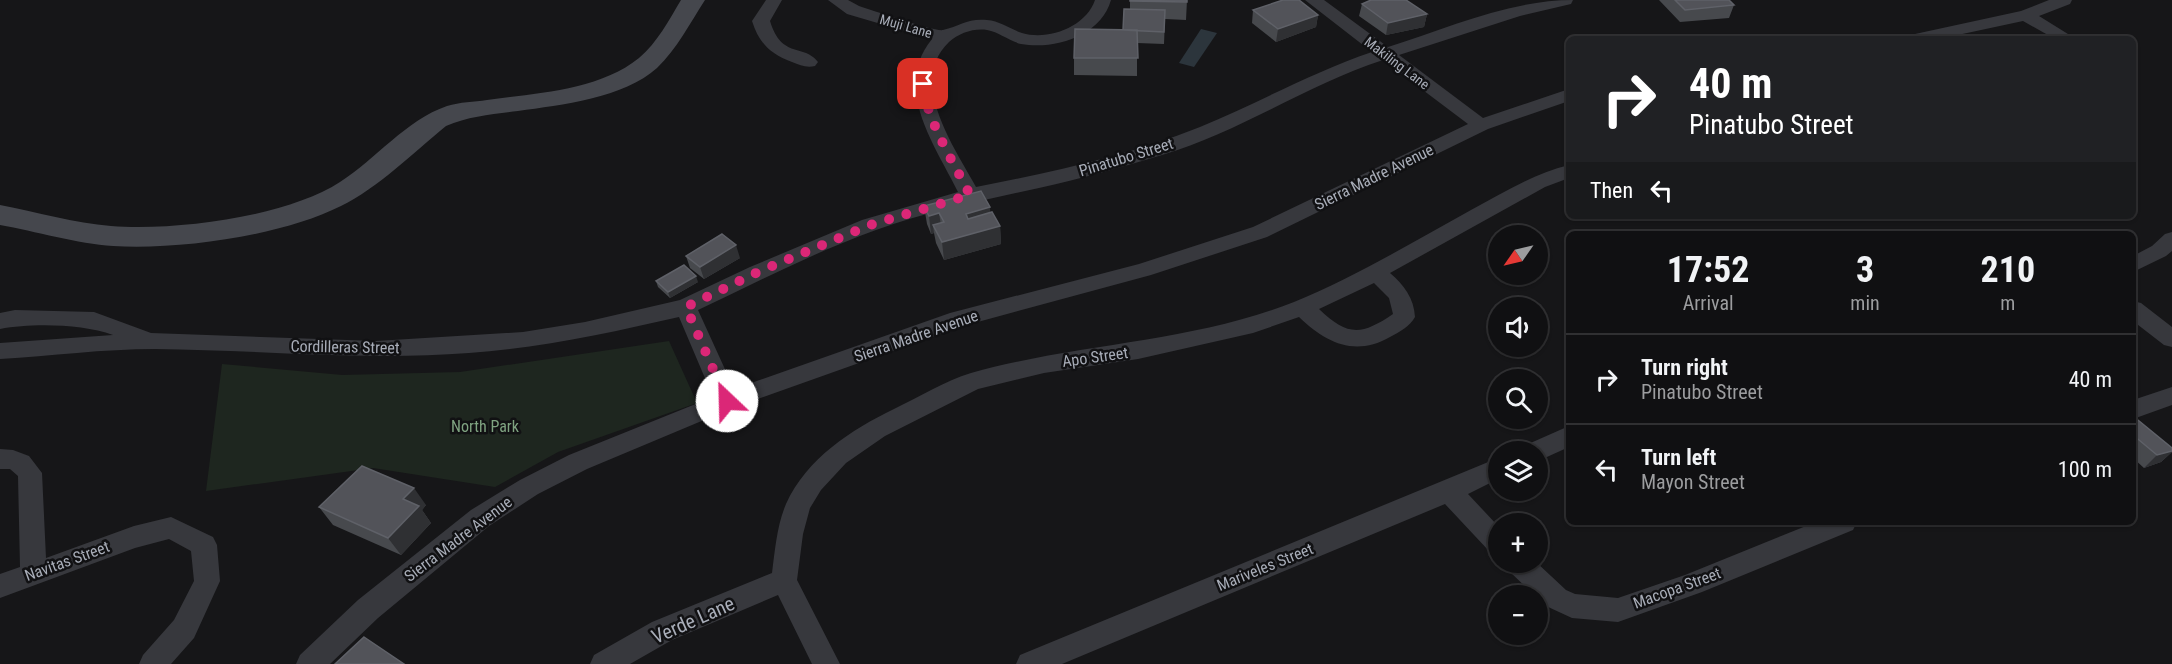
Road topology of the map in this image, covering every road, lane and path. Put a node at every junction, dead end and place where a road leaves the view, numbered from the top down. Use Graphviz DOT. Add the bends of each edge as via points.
graph roads {
  1 [pos="693,0"];
  2 [pos="774,0"];
  3 [pos="836,0"];
  4 [pos="1102,0"];
  5 [pos="1312,0"];
  6 [pos="1564,0"];
  7 [pos="2064,0"];
  8 [pos="2026,15"];
  9 [pos="1929,36"];
  10 [pos="2062,36"];
  11 [pos="943,37"];
  12 [pos="1385,54"];
  13 [pos="809,62"];
  14 [pos="1566,96"];
  15 [pos="1480,125"];
  16 [pos="1566,172"];
  17 [pos="970,195"];
  18 [pos="0,215"];
  19 [pos="2172,239"];
  20 [pos="2136,263"];
  21 [pos="1375,272"];
  22 [pos="686,307"];
  23 [pos="1303,308"];
  24 [pos="2136,311"];
  25 [pos="0,321"];
  26 [pos="2172,339"];
  27 [pos="153,341"];
  28 [pos="0,351"];
  29 [pos="2172,396"];
  30 [pos="727,401"];
  31 [pos="2136,409"];
  32 [pos="1566,437"];
  33 [pos="1548,446"];
  34 [pos="0,459"];
  35 [pos="1488,473"];
  36 [pos="1449,491"];
  37 [pos="1837,525"];
  38 [pos="1488,532"];
  39 [pos="33,573"];
  40 [pos="1529,573"];
  41 [pos="784,580"];
  42 [pos="0,586"];
  43 [pos="153,664"];
  44 [pos="310,664"];
  45 [pos="604,664"];
  46 [pos="826,664"];
  47 [pos="1030,664"];
  1 -- 18 [label="street" via="663,47 647,64 620,80 572,94 456,112 437,120 330,201 273,221 161,237 110,236"];
  2 -- 13 [label="street" via="761,21 768,42"];
  3 -- 11 [label="street, Muji Lane" via="871,17"];
  4 -- 11 [label="street" via="1095,18 1084,27 1053,37 1022,39 987,25"];
  5 -- 12 [label="street, Makiling Lane"];
  6 -- 12 [label="street, Pinatubo Street"];
  7 -- 8 [label="street"];
  8 -- 9 [label="street"];
  8 -- 10 [label="street"];
  11 -- 17 [label="street" via="928,56 922,72 924,96"];
  12 -- 15 [label="street, Makiling Lane"];
  12 -- 17 [label="street, Pinatubo Street" via="1315,80 1157,150"];
  14 -- 15 [label="street, Sierra Madre Avenue"];
  15 -- 30 [label="street, Sierra Madre Avenue" via="1260,232 1143,270 958,320"];
  16 -- 21 [label="street, Apo Street" via="1538,182"];
  17 -- 22 [label="street, Pinatubo Street" via="870,225"];
  19 -- 20 [label="street"];
  21 -- 23 [label="street, Apo Street"];
  21 -- 23 [label="street" via="1404,303 1404,317 1376,336 1342,338 1325,330"];
  22 -- 27 [label="street, Cordilleras Street" via="585,330 467,345 376,349"];
  22 -- 30 [label="street"];
  23 -- 41 [label="street, Apo Street" via="1253,325 1138,351 1044,364 972,382 876,429 837,456 812,483 798,506"];
  24 -- 26 [label="street"];
  25 -- 27 [label="street" via="94,320"];
  27 -- 28 [label="street, Cordilleras Street"];
  29 -- 31 [label="street"];
  30 -- 44 [label="street, Sierra Madre Avenue" via="578,462 529,487 480,518 368,609"];
  32 -- 33 [label="street"];
  34 -- 39 [label="street" via="12,458 30,473"];
  35 -- 36 [label="street, Mariveles Street"];
  36 -- 38 [label="street"];
  36 -- 47 [label="street, Mariveles Street"];
  37 -- 40 [label="street, Macopa Street" via="1618,610 1572,606 1556,598"];
  39 -- 42 [label="street, Navitas Street"];
  39 -- 43 [label="street, Navitas Street" via="171,528 204,545 207,581 184,629"];
  41 -- 45 [label="street, Verde Lane" via="662,632"];
  41 -- 46 [label="street"];
}
